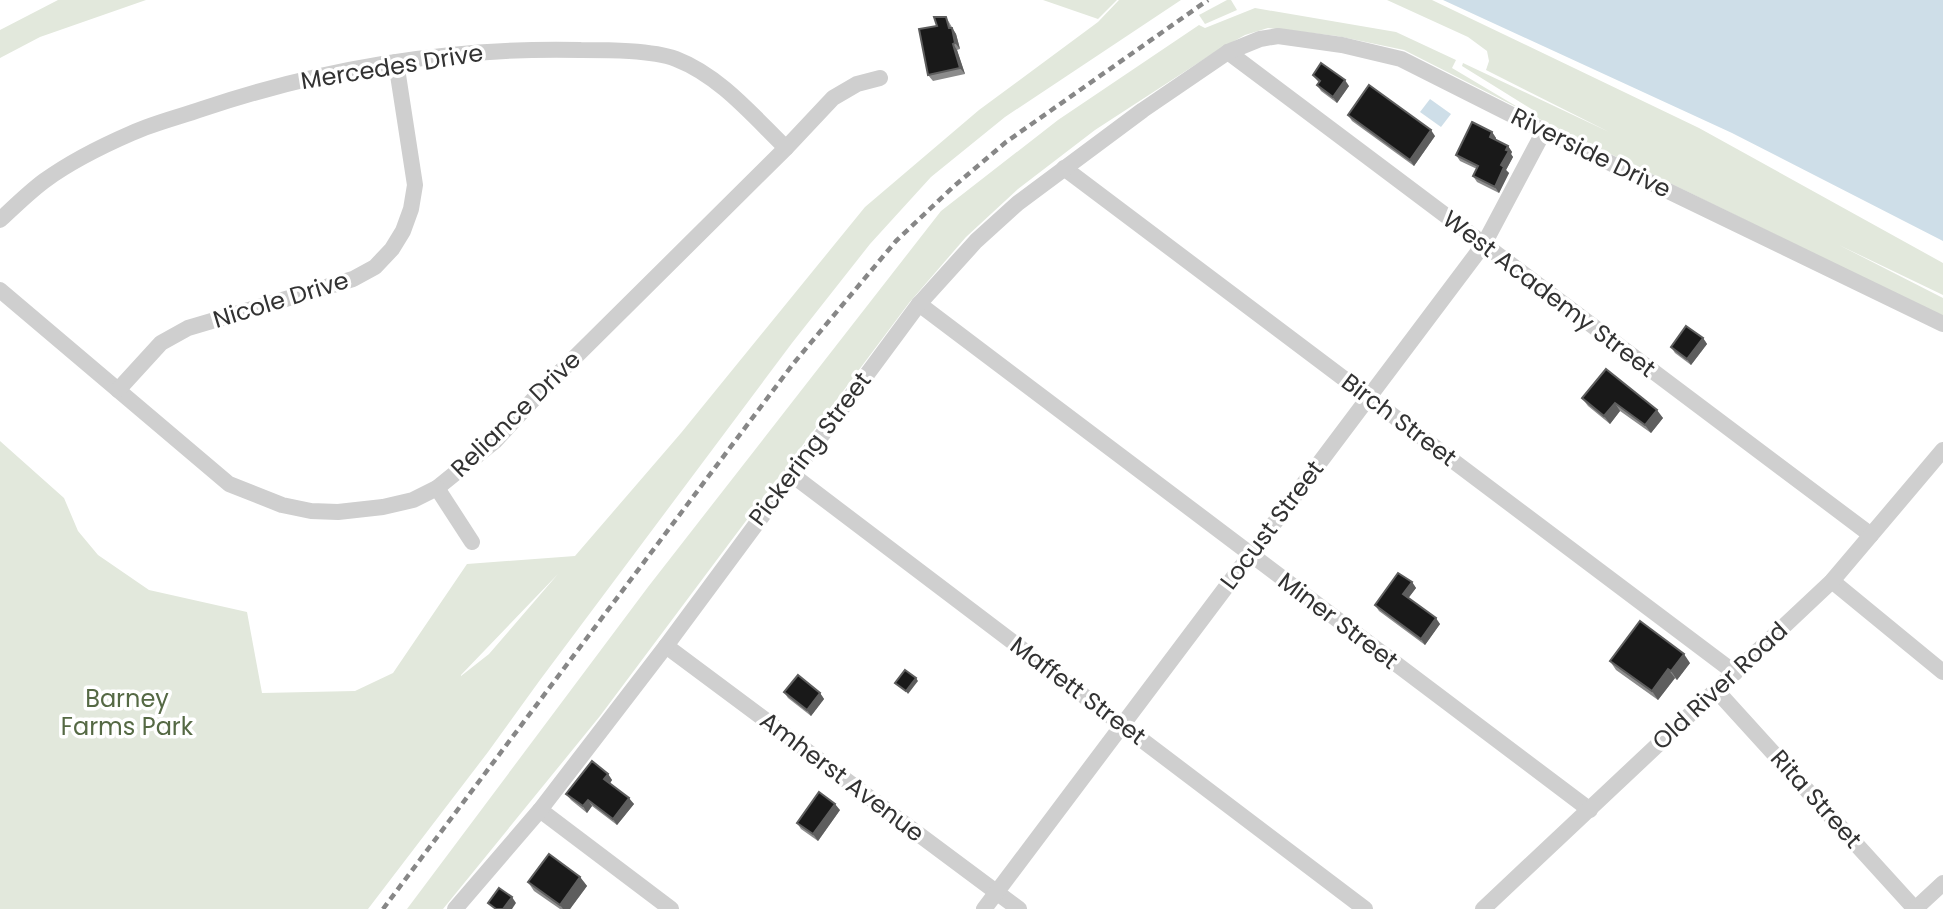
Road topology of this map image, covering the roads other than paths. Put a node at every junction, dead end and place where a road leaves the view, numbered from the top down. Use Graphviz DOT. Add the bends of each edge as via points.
graph roads {
  1 [pos="1228,52"];
  2 [pos="396,62"];
  3 [pos="880,78"];
  4 [pos="1544,131"];
  5 [pos="786,148"];
  6 [pos="1064,168"];
  7 [pos="0,220"];
  8 [pos="1483,244"];
  9 [pos="0,290"];
  10 [pos="919,304"];
  11 [pos="1943,324"];
  12 [pos="118,390"];
  13 [pos="1368,397"];
  14 [pos="1942,453"];
  15 [pos="791,474"];
  16 [pos="437,488"];
  17 [pos="1871,535"];
  18 [pos="472,542"];
  19 [pos="1249,555"];
  20 [pos="1832,581"];
  21 [pos="666,646"];
  22 [pos="1735,673"];
  23 [pos="1943,673"];
  24 [pos="1716,690"];
  25 [pos="1123,725"];
  26 [pos="540,810"];
  27 [pos="1590,810"];
  28 [pos="1943,883"];
  29 [pos="996,892"];
  30 [pos="1494,905"];
  31 [pos="455,909"];
  32 [pos="671,909"];
  33 [pos="984,909"];
  34 [pos="1019,909"];
  35 [pos="1365,909"];
  36 [pos="1915,909"];
  1 -- 4 [label="street, Riverside Drive" via="1278,36 1374,51 1401,59"];
  1 -- 6 [label="street, Pickering Street"];
  1 -- 8 [label="street, West Academy Street"];
  2 -- 5 [label="street, Mercedes Drive" via="538,49 617,50 674,58 714,79"];
  2 -- 7 [label="street, Mercedes Drive" via="310,78 133,132 44,181"];
  2 -- 12 [label="street, Nicole Drive" via="415,185 407,220 392,249 375,267 353,279 188,328 161,343"];
  3 -- 5 [label="street, Reliance Drive" via="833,98"];
  4 -- 8 [label="street, Locust Street"];
  4 -- 11 [label="street, Riverside Drive"];
  5 -- 16 [label="street, Reliance Drive" via="495,441"];
  6 -- 10 [label="street, Pickering Street" via="976,241"];
  6 -- 13 [label="street, Birch Street"];
  8 -- 13 [label="street, Locust Street"];
  8 -- 17 [label="street, West Academy Street"];
  9 -- 12 [label="street, Reliance Drive"];
  10 -- 15 [label="street, Pickering Street"];
  10 -- 19 [label="street, Miner Street"];
  12 -- 16 [label="street, Reliance Drive" via="229,484 282,505 349,511 403,502"];
  13 -- 19 [label="street, Locust Street"];
  13 -- 22 [label="street, Birch Street"];
  14 -- 17 [label="street, Old River Road"];
  15 -- 21 [label="street, Pickering Street"];
  15 -- 25 [label="street, Maffett Street"];
  16 -- 18 [label="street"];
  17 -- 20 [label="street, Old River Road"];
  19 -- 25 [label="street, Locust Street"];
  19 -- 27 [label="street, Miner Street"];
  20 -- 22 [label="street, Old River Road"];
  20 -- 23 [label="street"];
  21 -- 26 [label="street, Pickering Street"];
  21 -- 29 [label="street, Amherst Avenue"];
  22 -- 24 [label="street, Old River Road"];
  24 -- 27 [label="street, Old River Road"];
  24 -- 36 [label="street, Rita Street"];
  25 -- 29 [label="street, Locust Street"];
  25 -- 35 [label="street, Maffett Street"];
  26 -- 31 [label="street, Pickering Street"];
  26 -- 32 [label="street"];
  27 -- 30 [label="street, Old River Road"];
  28 -- 36 [label="street"];
  29 -- 33 [label="street, Locust Street"];
  29 -- 34 [label="street, Amherst Avenue"];
}
